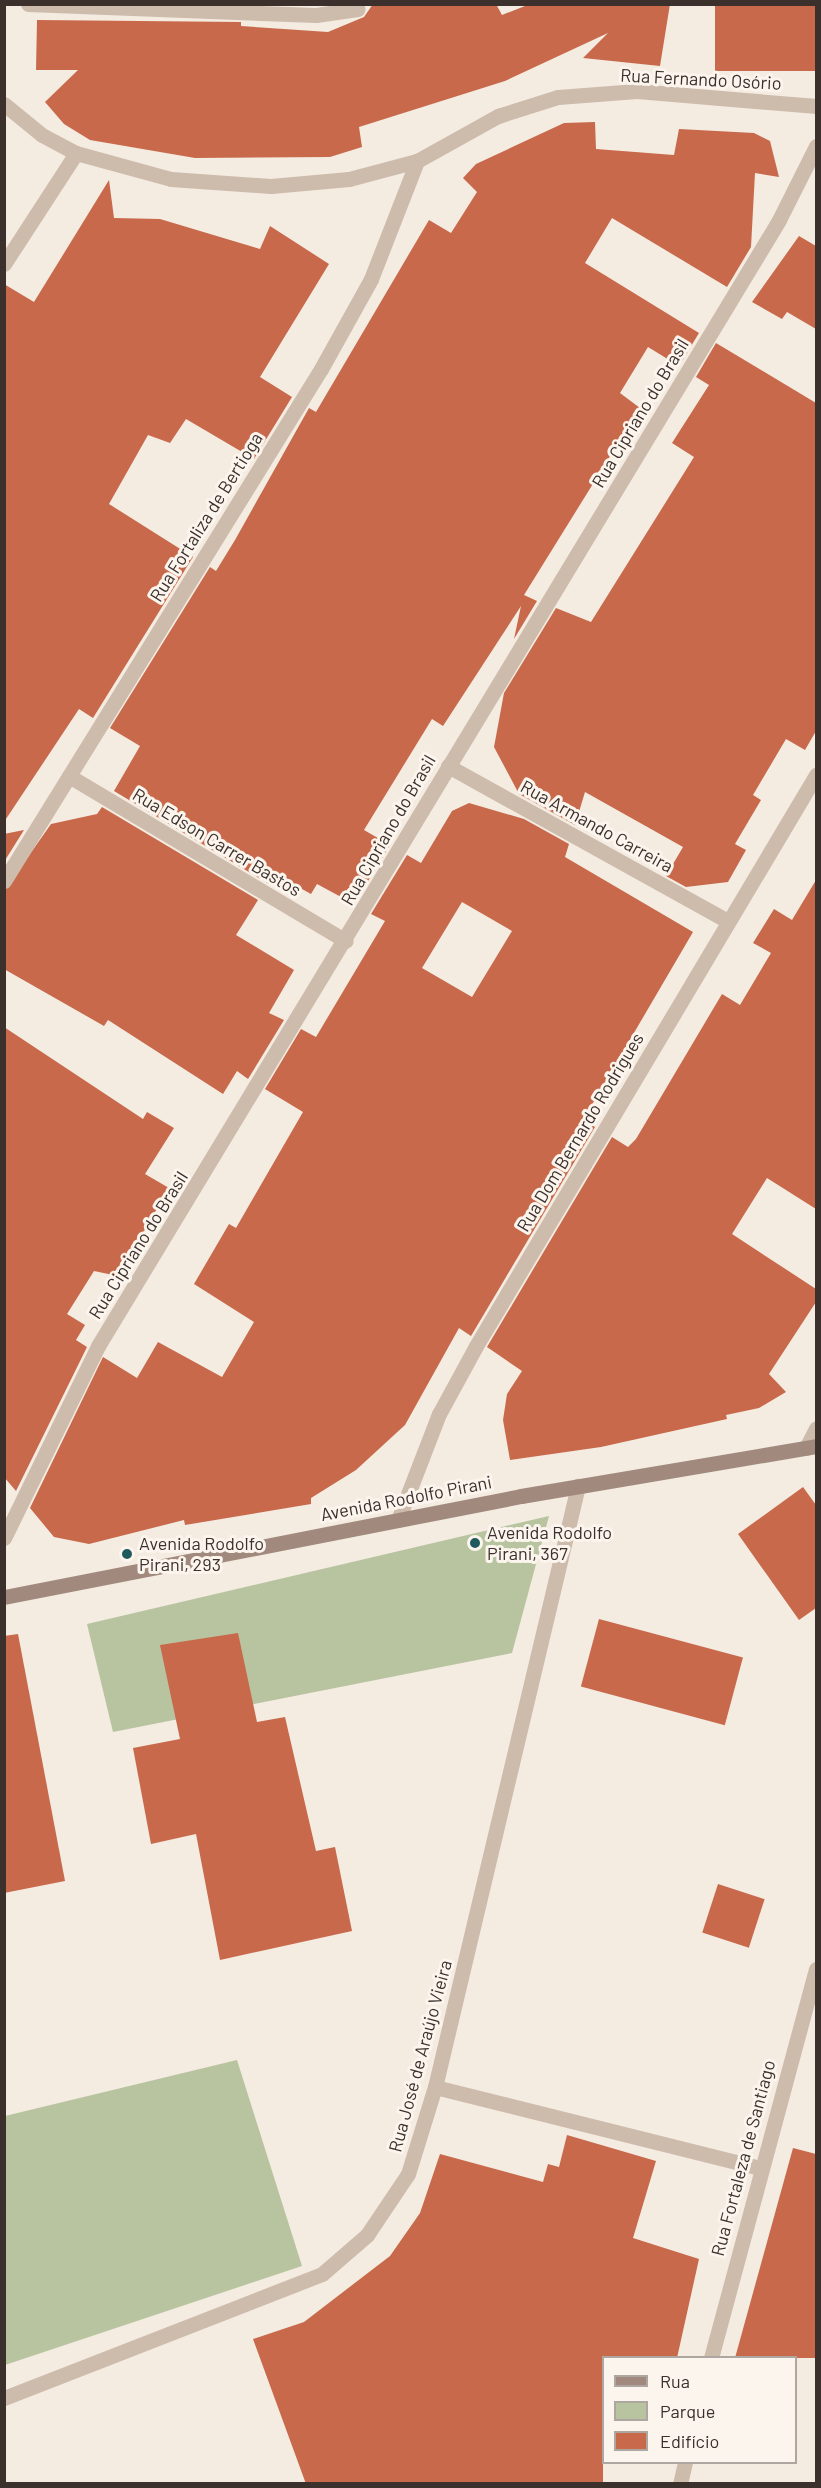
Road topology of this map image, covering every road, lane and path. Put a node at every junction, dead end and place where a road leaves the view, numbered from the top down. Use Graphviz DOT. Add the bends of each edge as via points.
graph roads {
  1 [pos="28,4"];
  2 [pos="358,9"];
  3 [pos="4,104"];
  4 [pos="816,106"];
  5 [pos="816,146"];
  6 [pos="76,153"];
  7 [pos="417,161"];
  8 [pos="4,264"];
  9 [pos="448,766"];
  10 [pos="816,775"];
  11 [pos="69,776"];
  12 [pos="4,881"];
  13 [pos="728,921"];
  14 [pos="346,940"];
  15 [pos="816,1428"];
  16 [pos="811,1447"];
  17 [pos="578,1486"];
  18 [pos="398,1520"];
  19 [pos="4,1538"];
  20 [pos="4,1597"];
  21 [pos="816,1969"];
  22 [pos="435,2087"];
  23 [pos="759,2168"];
  24 [pos="712,2356"];
  25 [pos="4,2398"];
  26 [pos="685,2464"];
  27 [pos="680,2484"];
  1 -- 2 [label="street" via="316,15"];
  3 -- 6 [label="street, Rua Fernando Osório" via="42,135"];
  4 -- 7 [label="street, Rua Fernando Osório" via="637,91 558,97 498,116"];
  5 -- 9 [label="street, Rua Cipriano do Brasil" via="779,220"];
  6 -- 7 [label="street, Rua Fernando Osório" via="171,179 271,186 350,179"];
  6 -- 8 [label="street"];
  7 -- 11 [label="street, Rua Fortaliza de Bertioga" via="371,279 321,369"];
  9 -- 13 [label="street, Rua Armando Carreira"];
  9 -- 14 [label="street, Rua Cipriano do Brasil"];
  10 -- 13 [label="street, Rua Dom Bernardo Rodrigues"];
  11 -- 12 [label="street, Rua Fortaliza de Bertioga"];
  11 -- 14 [label="street, Rua Edson Carrer Bastos"];
  13 -- 18 [label="street, Rua Dom Bernardo Rodrigues" via="476,1346 439,1414"];
  14 -- 19 [label="street, Rua Cipriano do Brasil" via="98,1346"];
  15 -- 16 [label="street"];
  16 -- 17 [label="main road, Avenida Rodolfo Pirani"];
  17 -- 18 [label="main road, Avenida Rodolfo Pirani"];
  17 -- 22 [label="street, Rua José de Araújo Vieira"];
  18 -- 20 [label="main road, Avenida Rodolfo Pirani"];
  21 -- 23 [label="street, Rua Fortaleza de Santiago"];
  22 -- 23 [label="street"];
  22 -- 25 [label="street, Rua José de Araújo Vieira" via="408,2174 367,2235 322,2274 238,2312"];
  23 -- 24 [label="street, Rua Fortaleza de Santiago"];
  26 -- 27 [label="street"];
}
